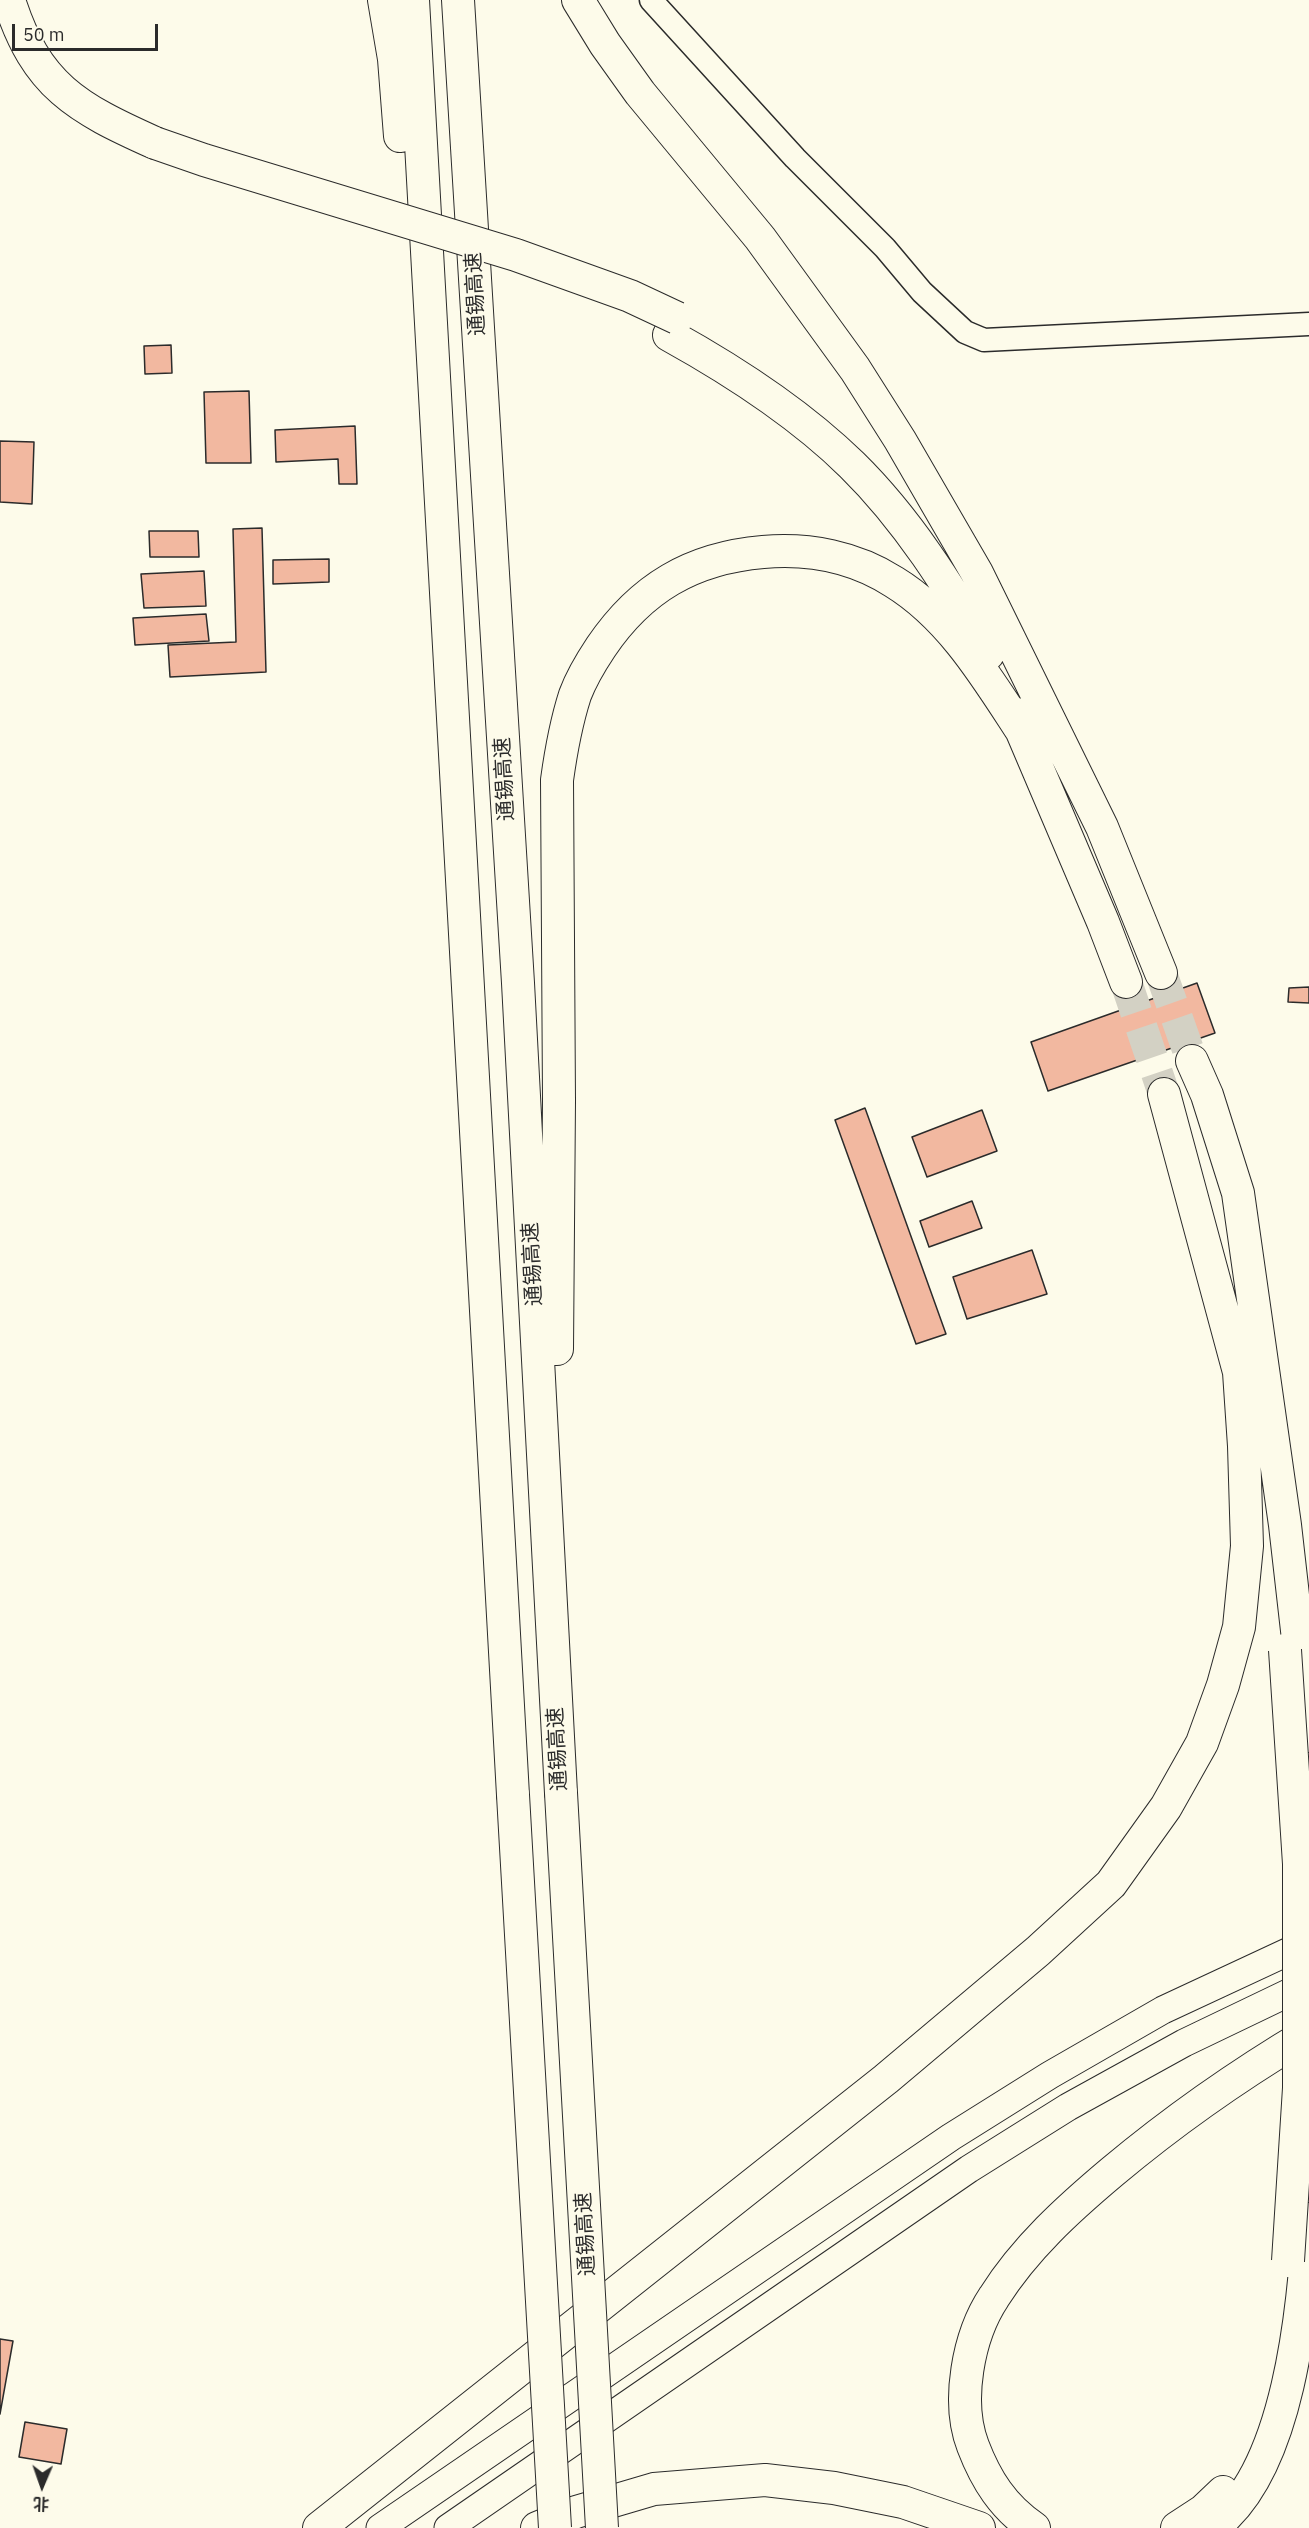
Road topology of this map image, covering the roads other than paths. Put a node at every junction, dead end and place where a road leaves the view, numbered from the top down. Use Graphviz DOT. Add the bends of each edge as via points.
graph roads {
  1 [pos="9,0"];
  2 [pos="384,0"];
  3 [pos="413,0"];
  4 [pos="458,0"];
  5 [pos="578,0"];
  6 [pos="651,0"];
  7 [pos="0,30"];
  8 [pos="151,152"];
  9 [pos="1309,324"];
  10 [pos="673,327"];
  11 [pos="451,666"];
  12 [pos="1041,705"];
  13 [pos="1023,733"];
  14 [pos="1161,974"];
  15 [pos="1126,982"];
  16 [pos="1192,1061"];
  17 [pos="1164,1094"];
  18 [pos="1250,1366"];
  19 [pos="1309,1529"];
  20 [pos="551,1607"];
  21 [pos="1292,1648"];
  22 [pos="1309,1736"];
  23 [pos="1309,1942"];
  24 [pos="1309,1983"];
  25 [pos="1309,2033"];
  26 [pos="1309,2219"];
  27 [pos="1297,2260"];
  28 [pos="319,2528"];
  29 [pos="380,2528"];
  30 [pos="448,2528"];
  31 [pos="537,2528"];
  32 [pos="555,2528"];
  33 [pos="602,2528"];
  34 [pos="979,2528"];
  35 [pos="1034,2528"];
  36 [pos="1178,2528"];
  37 [pos="1212,2528"];
  1 -- 8 [label="highway" via="19,32 38,64 67,96"];
  2 -- 11 [label="highway" via="394,59"];
  3 -- 11 [label="highway"];
  4 -- 20 [label="highway, 通锡高速" via="518,983"];
  5 -- 12 [label="highway" via="640,93 760,238 855,369 977,573"];
  6 -- 9 [label="street" via="795,158 965,332 984,340"];
  7 -- 8 [label="highway" via="18,66 53,104 91,133"];
  8 -- 10 [label="highway" via="207,183"];
  10 -- 12 [label="highway" via="759,370 851,441 922,521"];
  10 -- 13 [label="highway" via="852,465 929,558 962,609 990,657"];
  11 -- 32 [label="highway, bridge"];
  12 -- 14 [label="highway" via="1102,827"];
  13 -- 15 [label="highway"];
  13 -- 20 [label="highway" via="959,640 926,607 862,565 824,554 779,550 738,554 703,564 670,579 640,600 613,629 595,657 576,693 556,780 559,1124"];
  16 -- 18 [label="highway" via="1238,1193"];
  17 -- 18 [label="highway"];
  18 -- 19 [label="highway"];
  18 -- 21 [label="highway" via="1253,1416"];
  18 -- 28 [label="highway" via="1244,1446 1247,1546 1239,1627 1202,1743 1166,1807 1111,1884 886,2079"];
  20 -- 33 [label="highway, 通锡高速, bridge"];
  21 -- 22 [label="highway"];
  21 -- 27 [label="highway, bridge" via="1299,1864"];
  23 -- 29 [label="main road" via="1163,2010 1050,2075"];
  24 -- 30 [label="main road" via="1184,2043 1068,2107 969,2169"];
  25 -- 35 [label="highway" via="1269,2056 1152,2138 1079,2200 1025,2254 992,2299 972,2347 964,2391 968,2432 983,2472 1003,2503"];
  26 -- 27 [label="highway"];
  27 -- 36 [label="highway" via="1271,2385 1245,2461 1225,2490"];
  27 -- 37 [label="highway" via="1293,2355 1276,2427 1261,2465 1240,2500"];
  31 -- 34 [label="highway" via="654,2489 765,2480 903,2502"];
}
